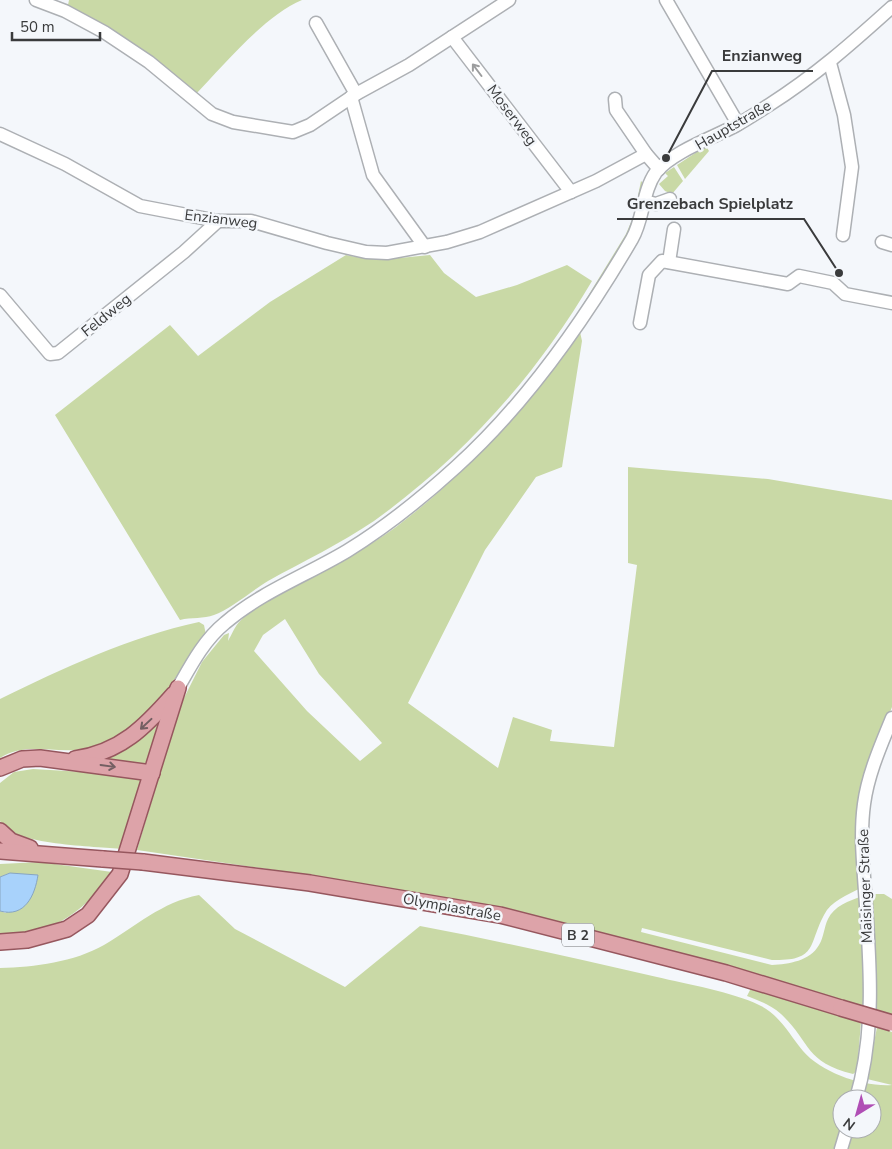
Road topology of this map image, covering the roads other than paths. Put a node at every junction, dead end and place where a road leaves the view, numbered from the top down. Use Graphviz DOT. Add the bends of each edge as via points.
graph roads {
  1 [pos="36,0"];
  2 [pos="509,0"];
  3 [pos="666,0"];
  4 [pos="892,7"];
  5 [pos="316,23"];
  6 [pos="452,37"];
  7 [pos="830,63"];
  8 [pos="354,95"];
  9 [pos="615,99"];
  10 [pos="738,124"];
  11 [pos="0,134"];
  12 [pos="646,154"];
  13 [pos="659,169"];
  14 [pos="571,192"];
  15 [pos="670,198"];
  16 [pos="644,200"];
  17 [pos="218,221"];
  18 [pos="674,229"];
  19 [pos="843,235"];
  20 [pos="425,247"];
  21 [pos="669,262"];
  22 [pos="0,296"];
  23 [pos="892,303"];
  24 [pos="640,323"];
  25 [pos="178,688"];
  26 [pos="892,718"];
  27 [pos="63,760"];
  28 [pos="0,768"];
  29 [pos="152,773"];
  30 [pos="0,831"];
  31 [pos="0,851"];
  32 [pos="48,855"];
  33 [pos="0,942"];
  34 [pos="892,1023"];
  35 [pos="859,1089"];
  1 -- 8 [label="street" via="104,32 149,62 212,114 233,122 294,132"];
  2 -- 6 [label="street"];
  3 -- 10 [label="street"];
  4 -- 7 [label="street, Hauptstraße"];
  5 -- 8 [label="street"];
  6 -- 8 [label="street"];
  14 -- 6 [label="street, Moserweg, one-way"];
  7 -- 10 [label="street, Hauptstraße"];
  7 -- 19 [label="street" via="844,115 852,167"];
  8 -- 20 [label="street" via="373,175"];
  9 -- 12 [label="street" via="616,110"];
  10 -- 13 [label="street, Hauptstraße" via="671,159"];
  11 -- 17 [label="street, Enzianweg" via="65,164 140,206"];
  12 -- 13 [label="street"];
  12 -- 14 [label="street, Enzianweg"];
  13 -- 16 [label="street, Hauptstraße"];
  14 -- 20 [label="street, Enzianweg" via="480,232"];
  15 -- 16 [label="street" via="656,204"];
  16 -- 25 [label="street, Hauptstraße" via="637,230 579,320 516,405 457,466 390,522 347,551 260,598 224,623 195,656"];
  17 -- 20 [label="street, Enzianweg" via="251,221 366,252 387,253"];
  17 -- 22 [label="street, Feldweg" via="58,352 50,354 41,346"];
  18 -- 21 [label="street"];
  21 -- 23 [label="street" via="788,284 799,276 832,283 845,294"];
  21 -- 24 [label="street" via="659,262 649,275"];
  25 -- 27 [label="main road, one-way" via="146,725 118,746 86,757"];
  25 -- 29 [label="main road"];
  26 -- 35 [label="street, Maisinger Straße" via="875,762 864,804 861,853 870,1030"];
  27 -- 28 [label="main road" via="22,759"];
  27 -- 29 [label="main road, one-way"];
  29 -- 33 [label="main road" via="120,874 88,915 45,937"];
  30 -- 32 [label="main road" via="11,841"];
  31 -- 32 [label="main road, Olympiastraße / B 2"];
  32 -- 34 [label="main road, Olympiastraße / B 2, bridge" via="143,862 310,883 500,915 726,973"];
}
